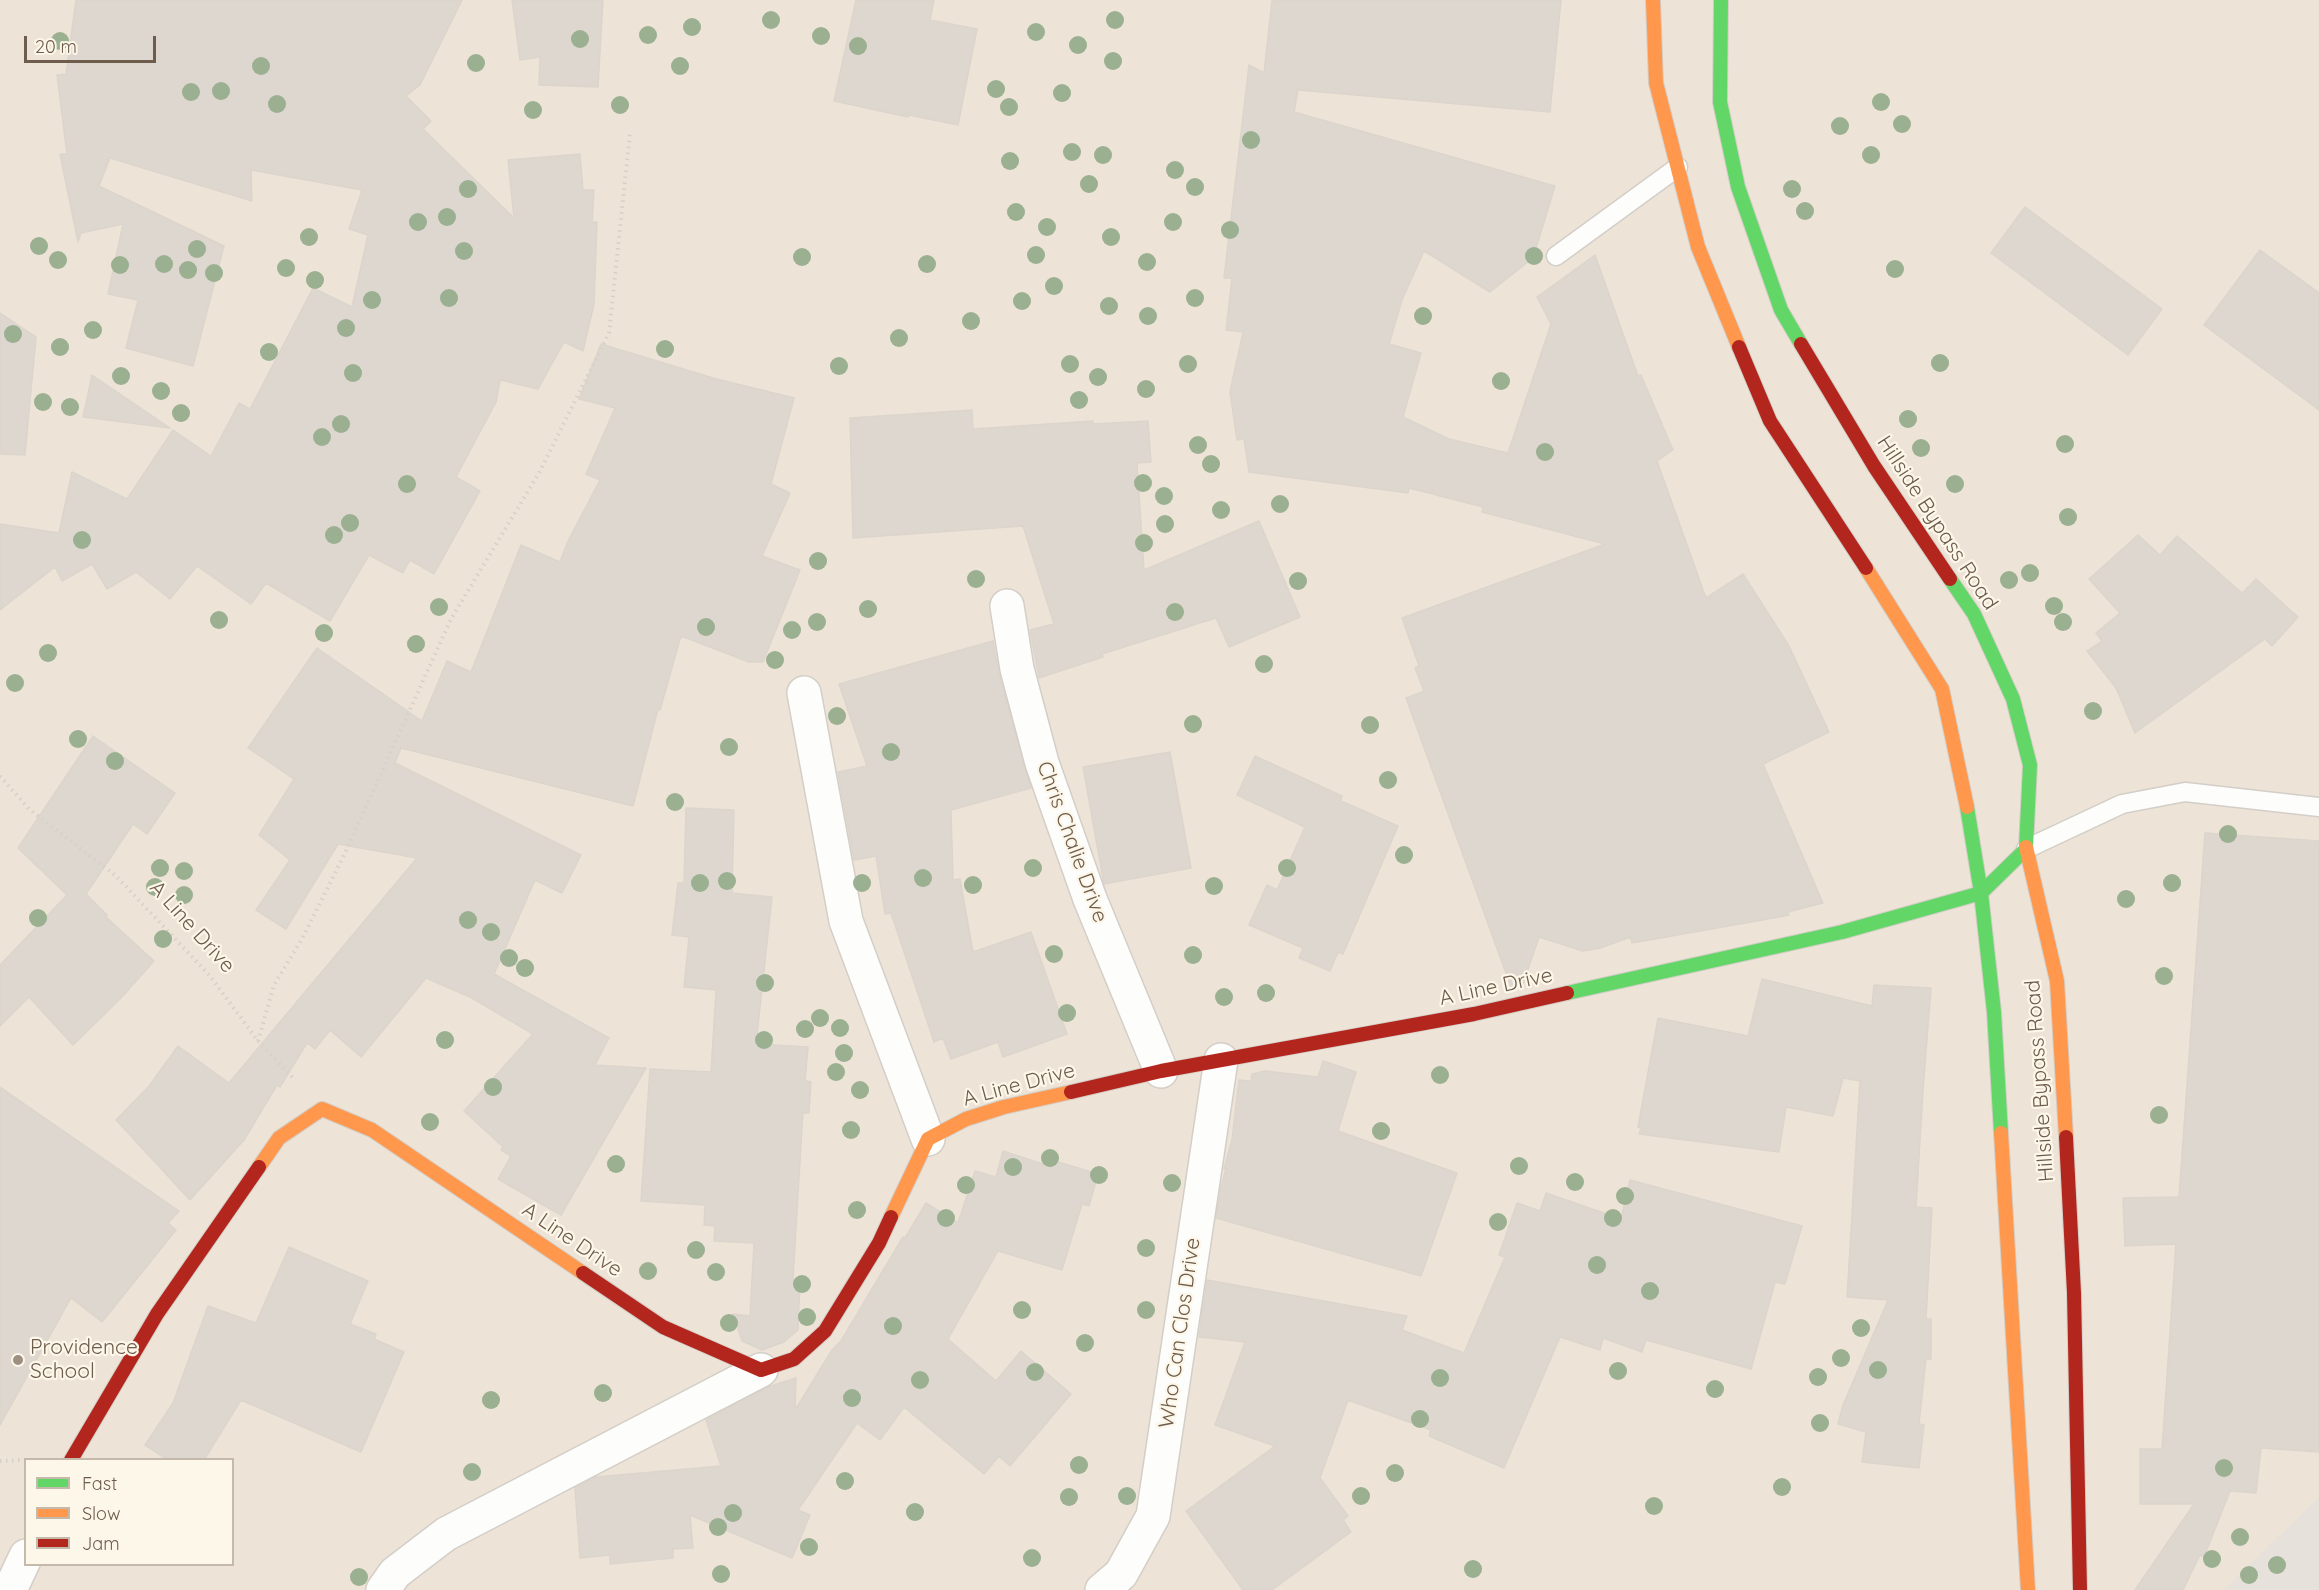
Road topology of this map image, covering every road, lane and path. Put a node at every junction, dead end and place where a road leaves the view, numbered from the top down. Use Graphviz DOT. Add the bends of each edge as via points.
graph roads {
  1 [pos="1653,0"];
  2 [pos="1721,0"];
  3 [pos="630,133"];
  4 [pos="1678,167"];
  5 [pos="1556,256"];
  6 [pos="1007,606"];
  7 [pos="804,693"];
  8 [pos="0,776"];
  9 [pos="2319,807"];
  10 [pos="2026,849"];
  11 [pos="1981,893"];
  12 [pos="258,1041"];
  13 [pos="1221,1060"];
  14 [pos="1161,1071"];
  15 [pos="322,1109"];
  16 [pos="928,1138"];
  17 [pos="761,1370"];
  18 [pos="72,1458"];
  19 [pos="24,1460"];
  20 [pos="0,1461"];
  21 [pos="24,1560"];
  22 [pos="10,1590"];
  23 [pos="383,1590"];
  24 [pos="1102,1590"];
  25 [pos="2028,1590"];
  26 [pos="2080,1590"];
  1 -- 4 [label="main road, Hillside Bypass Road" via="1656,83"];
  2 -- 10 [label="main road, Hillside Bypass Road" via="1720,102 1738,187 1777,299 1874,466 1974,614 2008,688 2030,765"];
  3 -- 12 [label="path" via="609,333 539,473 451,619 344,855 274,985"];
  4 -- 5 [label="lane"];
  4 -- 11 [label="main road, Hillside Bypass Road" via="1698,248 1770,421 1942,689"];
  6 -- 14 [label="street, Chris Chalie Drive" via="1017,669 1042,763 1090,898"];
  7 -- 16 [label="street" via="846,921"];
  8 -- 12 [label="path, A Line Drive" via="29,809 116,876 210,976"];
  9 -- 10 [label="lane" via="2185,792 2122,804"];
  10 -- 11 [label="main road, A Line Drive"];
  10 -- 26 [label="main road, Hillside Bypass Road" via="2057,981 2074,1293"];
  11 -- 13 [label="main road, A Line Drive" via="1842,932 1474,1014"];
  11 -- 25 [label="main road, Hillside Bypass Road" via="1994,1012"];
  12 -- 15 [label="path, A Line Drive"];
  13 -- 14 [label="main road, A Line Drive"];
  13 -- 24 [label="street, Who Can Clos Drive" via="1153,1516 1121,1574"];
  14 -- 16 [label="main road, A Line Drive" via="1004,1107 966,1119"];
  15 -- 17 [label="main road, A Line Drive" via="372,1130 663,1327"];
  15 -- 18 [label="main road" via="279,1138 157,1314"];
  16 -- 17 [label="main road" via="879,1243 825,1331 794,1359"];
  17 -- 23 [label="street" via="446,1534 395,1573"];
  19 -- 20 [label="path"];
  21 -- 22 [label="street"];
}
